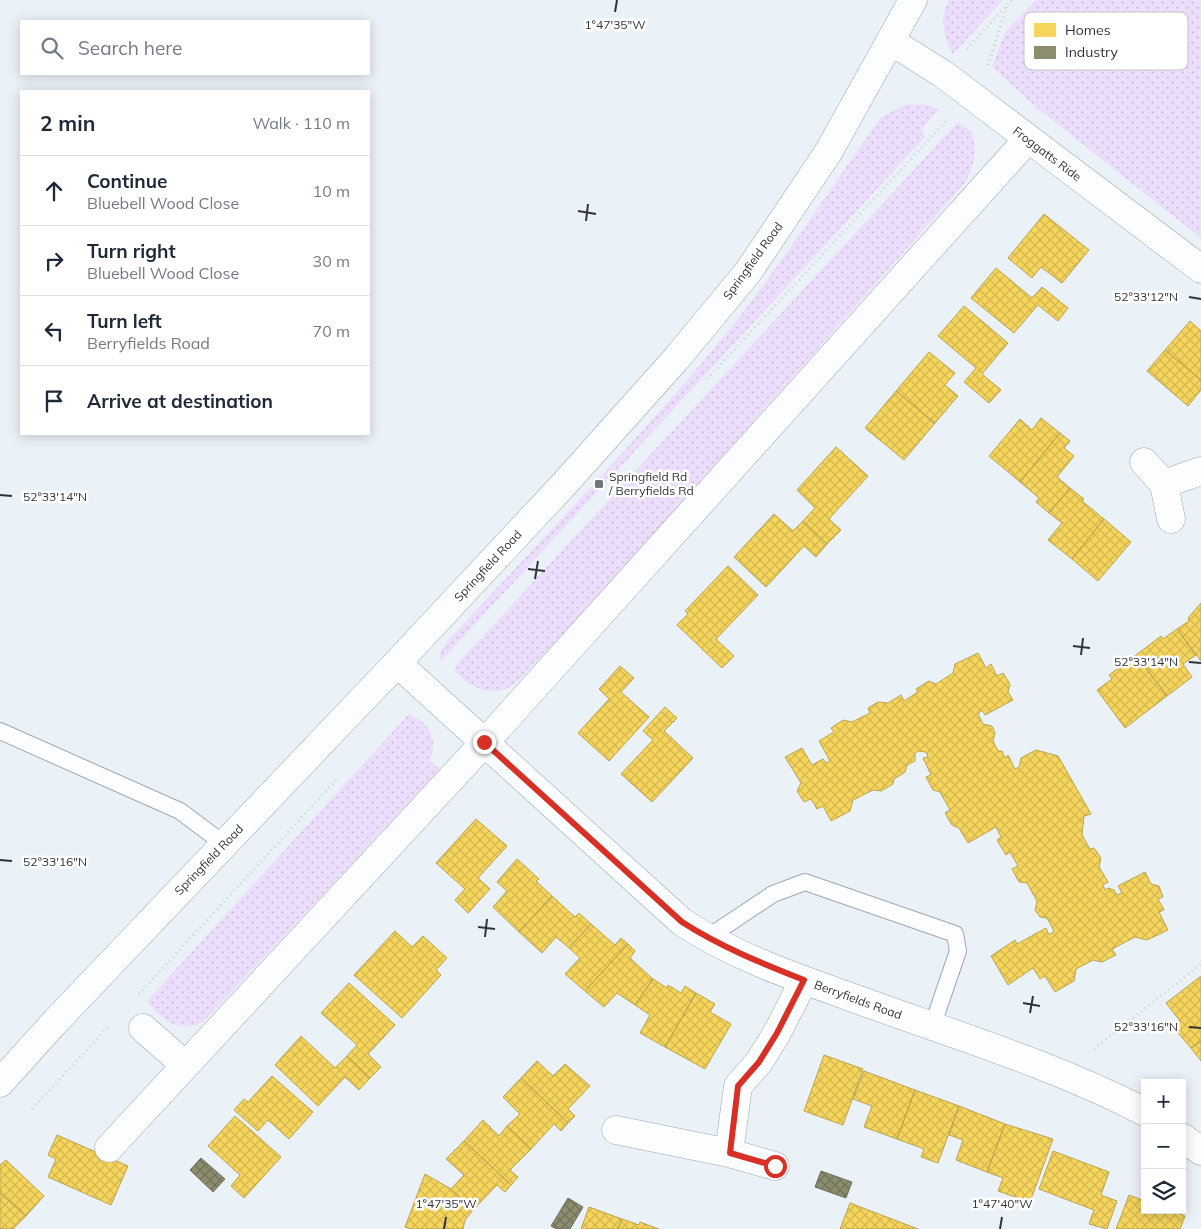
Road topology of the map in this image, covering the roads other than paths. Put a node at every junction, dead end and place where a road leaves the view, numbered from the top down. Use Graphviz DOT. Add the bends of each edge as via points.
graph roads {
  1 [pos="913,0"];
  2 [pos="892,42"];
  3 [pos="1027,140"];
  4 [pos="1201,269"];
  5 [pos="1144,462"];
  6 [pos="1201,471"];
  7 [pos="1164,484"];
  8 [pos="1171,519"];
  9 [pos="397,664"];
  10 [pos="0,731"];
  11 [pos="484,742"];
  12 [pos="224,844"];
  13 [pos="707,938"];
  14 [pos="804,980"];
  15 [pos="932,1027"];
  16 [pos="143,1028"];
  17 [pos="185,1064"];
  18 [pos="0,1083"];
  19 [pos="1141,1110"];
  20 [pos="616,1130"];
  21 [pos="1186,1140"];
  22 [pos="109,1148"];
  23 [pos="1201,1151"];
  24 [pos="730,1153"];
  25 [pos="775,1166"];
  1 -- 2 [label="street, Springfield Road"];
  2 -- 3 [label="street, Froggatts Ride" via="943,74"];
  2 -- 9 [label="street, Springfield Road" via="829,152 748,272 676,359"];
  3 -- 4 [label="street, Froggatts Ride"];
  3 -- 11 [label="street"];
  5 -- 7 [label="street"];
  6 -- 7 [label="street"];
  7 -- 8 [label="street"];
  9 -- 11 [label="street, Berryfields Road"];
  9 -- 12 [label="street, Springfield Road"];
  10 -- 12 [label="lane" via="180,811"];
  11 -- 13 [label="street, Berryfields Road" via="682,922"];
  11 -- 17 [label="street"];
  12 -- 18 [label="street, Springfield Road"];
  13 -- 14 [label="street, Berryfields Road" via="742,956"];
  13 -- 15 [label="lane" via="774,894 805,882 955,934 958,951"];
  14 -- 15 [label="street, Berryfields Road"];
  14 -- 24 [label="street" via="759,1062 738,1086"];
  15 -- 19 [label="street, Berryfields Road" via="1096,1087"];
  16 -- 17 [label="street"];
  17 -- 22 [label="street"];
  20 -- 24 [label="street"];
  21 -- 23 [label="street"];
  24 -- 25 [label="street"];
}
